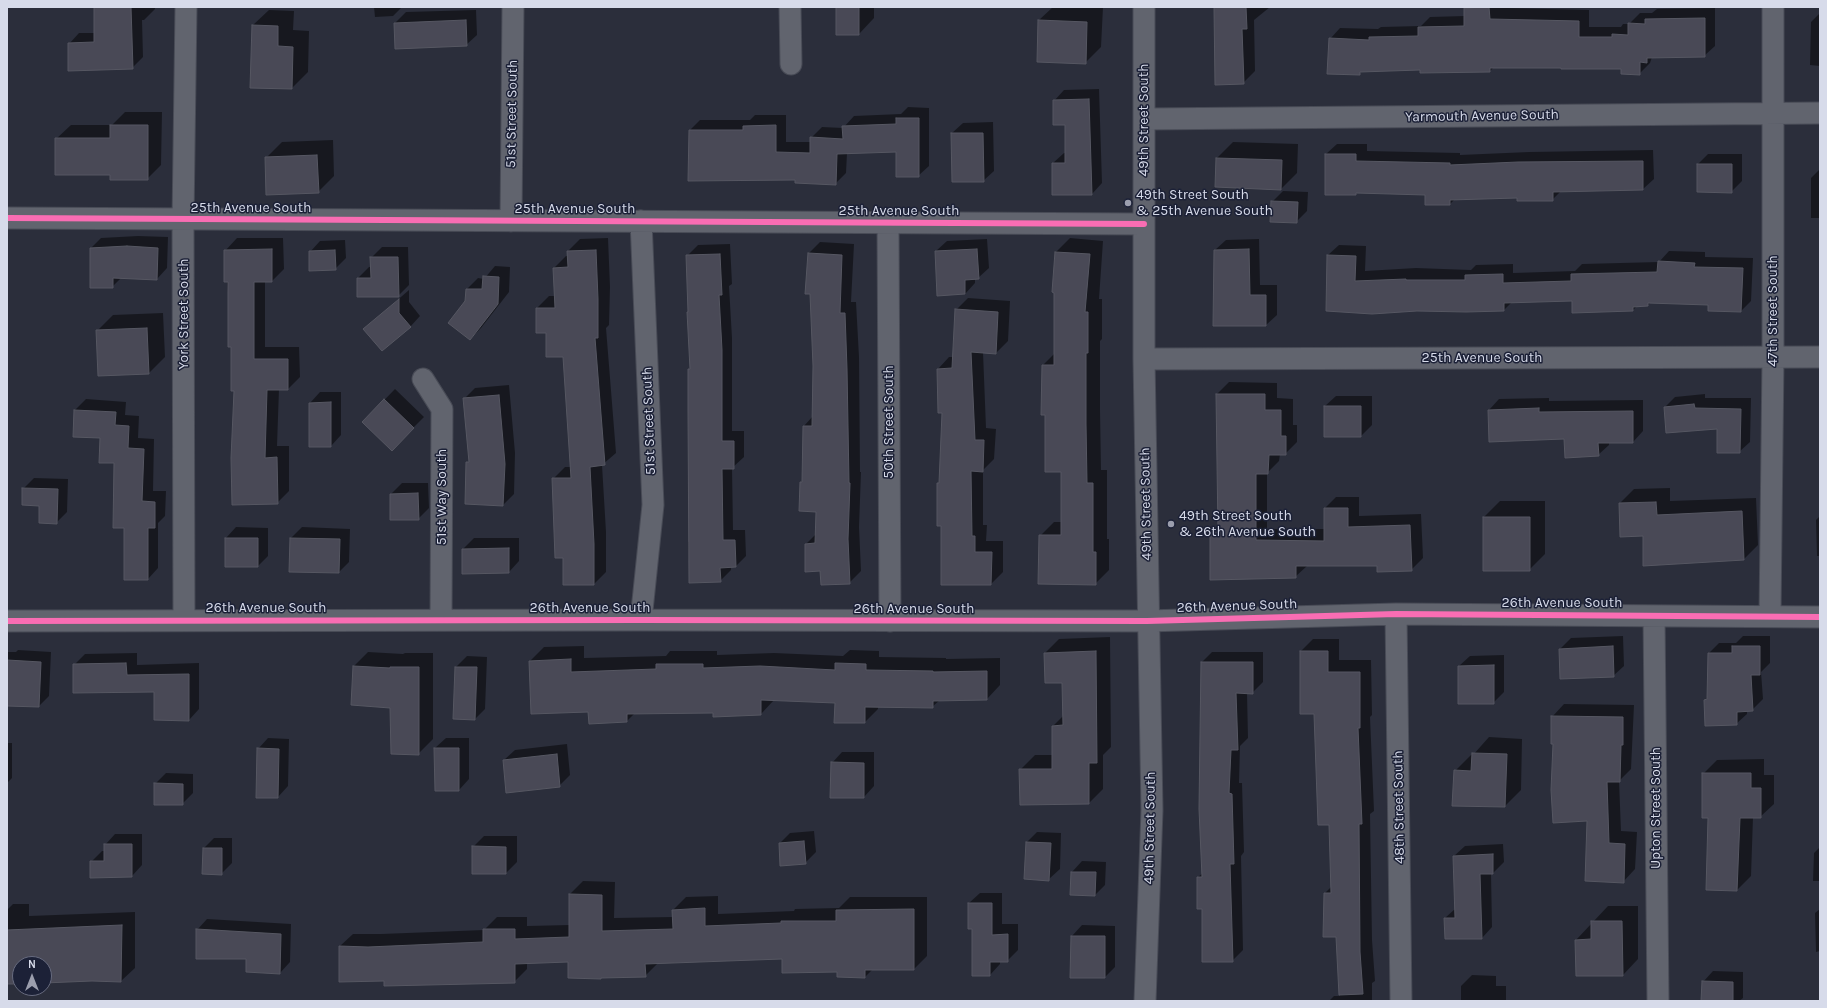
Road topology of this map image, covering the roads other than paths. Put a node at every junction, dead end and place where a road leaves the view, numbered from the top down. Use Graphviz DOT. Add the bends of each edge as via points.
graph roads {
  1 [pos="186,7"];
  2 [pos="513,7"];
  3 [pos="790,7"];
  4 [pos="1144,7"];
  5 [pos="1773,7"];
  6 [pos="791,64"];
  7 [pos="1774,113"];
  8 [pos="1820,113"];
  9 [pos="1144,119"];
  10 [pos="7,218"];
  11 [pos="184,220"];
  12 [pos="511,221"];
  13 [pos="641,221"];
  14 [pos="888,223"];
  15 [pos="1144,224"];
  16 [pos="1820,357"];
  17 [pos="1773,358"];
  18 [pos="1144,359"];
  19 [pos="423,379"];
  20 [pos="1396,614"];
  21 [pos="1654,616"];
  22 [pos="1770,616"];
  23 [pos="1820,617"];
  24 [pos="184,620"];
  25 [pos="441,620"];
  26 [pos="641,620"];
  27 [pos="7,621"];
  28 [pos="890,621"];
  29 [pos="1147,621"];
  30 [pos="1144,1001"];
  31 [pos="1401,1001"];
  32 [pos="1658,1001"];
  1 -- 11 [label="street, York Street South"];
  2 -- 12 [label="street, 51st Street South"];
  3 -- 6 [label="street"];
  4 -- 9 [label="street, 49th Street South"];
  5 -- 7 [label="street, 47th Street South"];
  7 -- 8 [label="street, Yarmouth Avenue South"];
  7 -- 9 [label="street, Yarmouth Avenue South"];
  7 -- 17 [label="street, 47th Street South"];
  9 -- 15 [label="street, 49th Street South"];
  10 -- 11 [label="street, 25th Avenue South"];
  11 -- 12 [label="street, 25th Avenue South"];
  11 -- 24 [label="street, York Street South"];
  12 -- 13 [label="street, 25th Avenue South"];
  13 -- 14 [label="street, 25th Avenue South"];
  13 -- 26 [label="street, 51st Street South" via="653,505"];
  14 -- 15 [label="street, 25th Avenue South"];
  14 -- 28 [label="street, 50th Street South"];
  15 -- 18 [label="street, 49th Street South"];
  16 -- 17 [label="street, 25th Avenue South"];
  17 -- 18 [label="street, 25th Avenue South"];
  17 -- 22 [label="street, 47th Street South"];
  18 -- 29 [label="street, 49th Street South"];
  19 -- 25 [label="street, 51st Way South" via="442,409"];
  20 -- 21 [label="street, 26th Avenue South"];
  20 -- 29 [label="street, 26th Avenue South"];
  20 -- 31 [label="street, 48th Street South"];
  21 -- 22 [label="street, 26th Avenue South"];
  21 -- 32 [label="street, Upton Street South"];
  22 -- 23 [label="street, 26th Avenue South"];
  24 -- 25 [label="street, 26th Avenue South"];
  24 -- 27 [label="street, 26th Avenue South"];
  25 -- 26 [label="street, 26th Avenue South"];
  26 -- 28 [label="street, 26th Avenue South"];
  28 -- 29 [label="street, 26th Avenue South"];
  29 -- 30 [label="street, 49th Street South" via="1152,810"];
}
